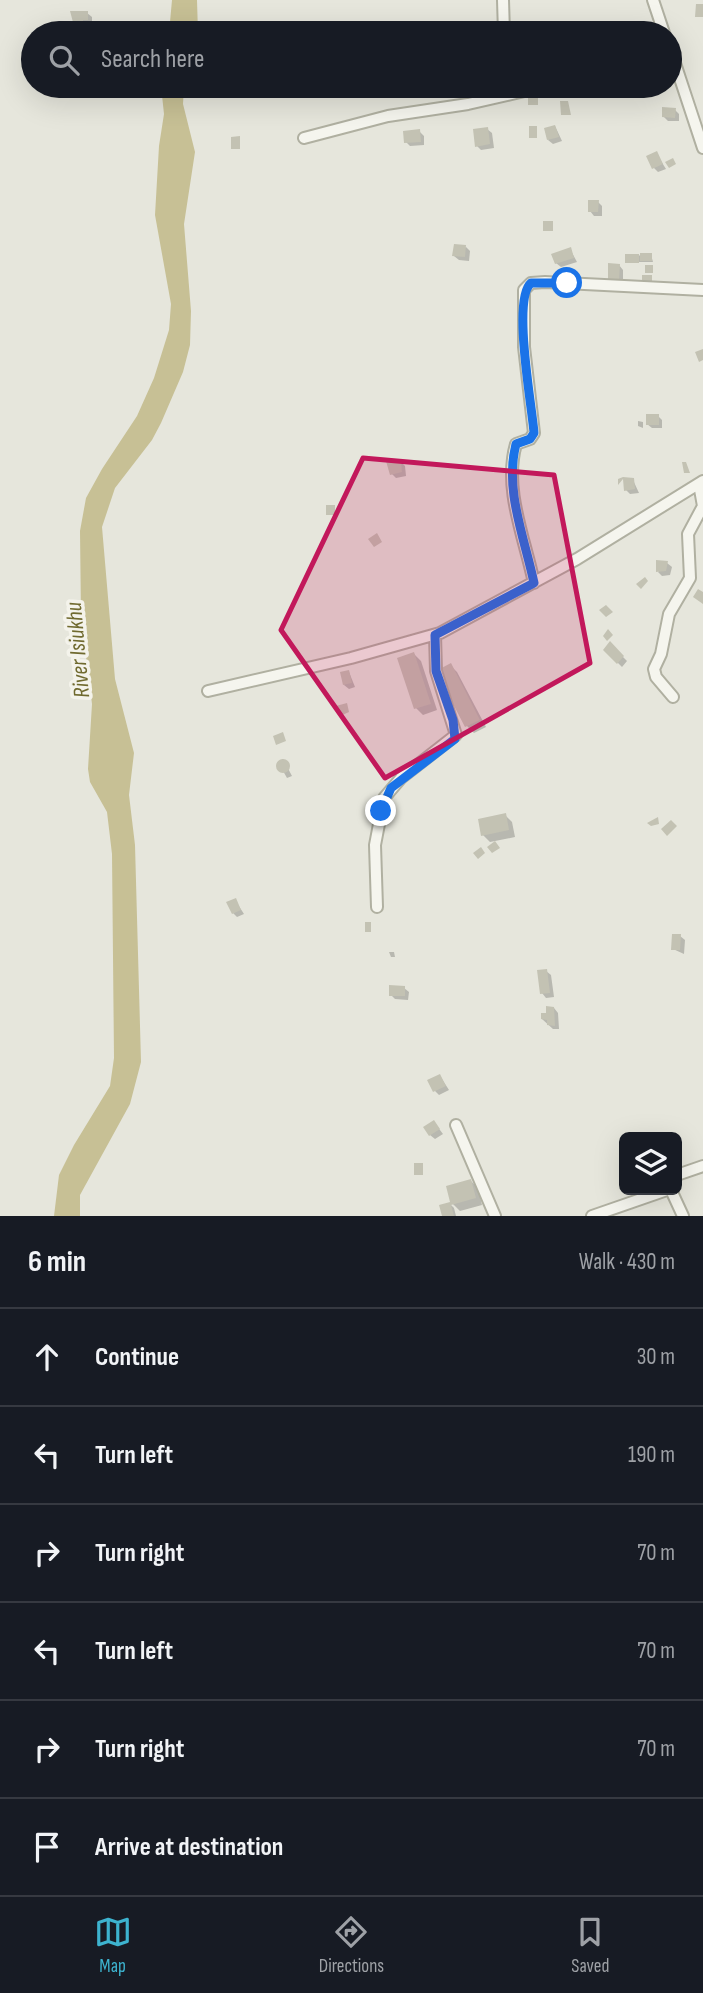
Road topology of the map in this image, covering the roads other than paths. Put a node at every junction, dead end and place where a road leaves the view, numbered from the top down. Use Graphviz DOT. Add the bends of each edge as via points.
graph roads {
  1 [pos="503,0"];
  2 [pos="653,0"];
  3 [pos="504,21"];
  4 [pos="660,21"];
  5 [pos="682,84"];
  6 [pos="483,98"];
  7 [pos="304,138"];
  8 [pos="703,148"];
  9 [pos="703,290"];
  10 [pos="701,483"];
  11 [pos="534,583"];
  12 [pos="435,635"];
  13 [pos="208,691"];
  14 [pos="673,697"];
  15 [pos="377,907"];
  16 [pos="456,1125"];
  17 [pos="703,1166"];
  18 [pos="682,1173"];
  19 [pos="654,1195"];
  20 [pos="672,1195"];
  21 [pos="495,1216"];
  22 [pos="592,1216"];
  23 [pos="683,1216"];
  1 -- 3 [label="street"];
  2 -- 4 [label="street"];
  5 -- 8 [label="street"];
  6 -- 7 [label="street"];
  9 -- 11 [label="street" via="556,282 531,283 524,290 524,346 534,433 516,444 513,477 519,526"];
  10 -- 11 [label="street"];
  10 -- 14 [label="street" via="703,506 688,534 690,578 666,621 654,669"];
  11 -- 12 [label="street"];
  12 -- 13 [label="street"];
  12 -- 15 [label="street" via="436,671 456,735 384,797 375,845"];
  16 -- 21 [label="street"];
  17 -- 18 [label="street"];
  19 -- 22 [label="street"];
  20 -- 23 [label="street"];
}
